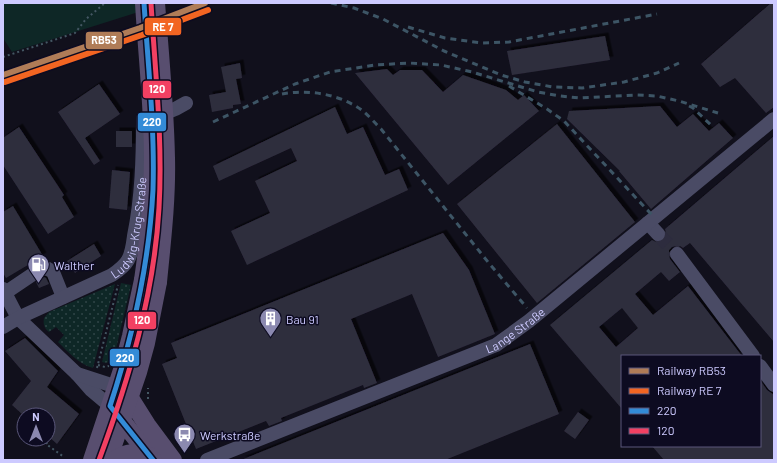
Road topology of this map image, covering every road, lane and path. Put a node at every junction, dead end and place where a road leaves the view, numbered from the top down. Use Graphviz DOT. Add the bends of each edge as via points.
graph roads {
  1 [pos="105,3"];
  2 [pos="144,3"];
  3 [pos="156,3"];
  4 [pos="3,57"];
  5 [pos="186,103"];
  6 [pos="774,119"];
  7 [pos="648,223"];
  8 [pos="658,234"];
  9 [pos="677,254"];
  10 [pos="119,270"];
  11 [pos="150,281"];
  12 [pos="4,291"];
  13 [pos="63,297"];
  14 [pos="18,318"];
  15 [pos="3,327"];
  16 [pos="752,355"];
  17 [pos="98,365"];
  18 [pos="761,367"];
  19 [pos="77,374"];
  20 [pos="774,384"];
  21 [pos="148,385"];
  22 [pos="124,392"];
  23 [pos="148,402"];
  24 [pos="110,406"];
  25 [pos="122,420"];
  26 [pos="50,447"];
  27 [pos="64,457"];
  28 [pos="151,458"];
  29 [pos="92,460"];
  30 [pos="108,460"];
  31 [pos="114,460"];
  32 [pos="173,460"];
  33 [pos="207,460"];
  1 -- 4 [label="path" via="86,19 75,33"];
  2 -- 11 [label="main road, bridge" via="153,158 148,244"];
  3 -- 11 [label="main road, bridge" via="164,104 166,183 162,238"];
  5 -- 10 [label="street, Ludwig-Krug-Straße" via="164,114 143,119 136,224 128,260"];
  6 -- 7 [label="street, Lange Straße"];
  7 -- 8 [label="street"];
  7 -- 33 [label="street, Lange Straße" via="496,345"];
  9 -- 16 [label="street"];
  10 -- 13 [label="street, Ludwig-Krug-Straße"];
  10 -- 17 [label="path" via="120,280"];
  11 -- 22 [label="main road" via="146,343 138,372"];
  12 -- 13 [label="street" via="42,268 53,272"];
  12 -- 14 [label="street"];
  13 -- 14 [label="street, Ludwig-Krug-Straße"];
  14 -- 15 [label="street, Ludwig-Krug-Straße"];
  14 -- 19 [label="street"];
  18 -- 20 [label="street"];
  19 -- 22 [label="street"];
  19 -- 24 [label="street"];
  21 -- 23 [label="path"];
  22 -- 24 [label="main road"];
  22 -- 25 [label="main road"];
  22 -- 32 [label="main road"];
  24 -- 25 [label="main road"];
  24 -- 29 [label="main road"];
  25 -- 28 [label="main road"];
  25 -- 30 [label="main road"];
  26 -- 27 [label="path"];
  28 -- 31 [label="main road" via="135,452"];
}
